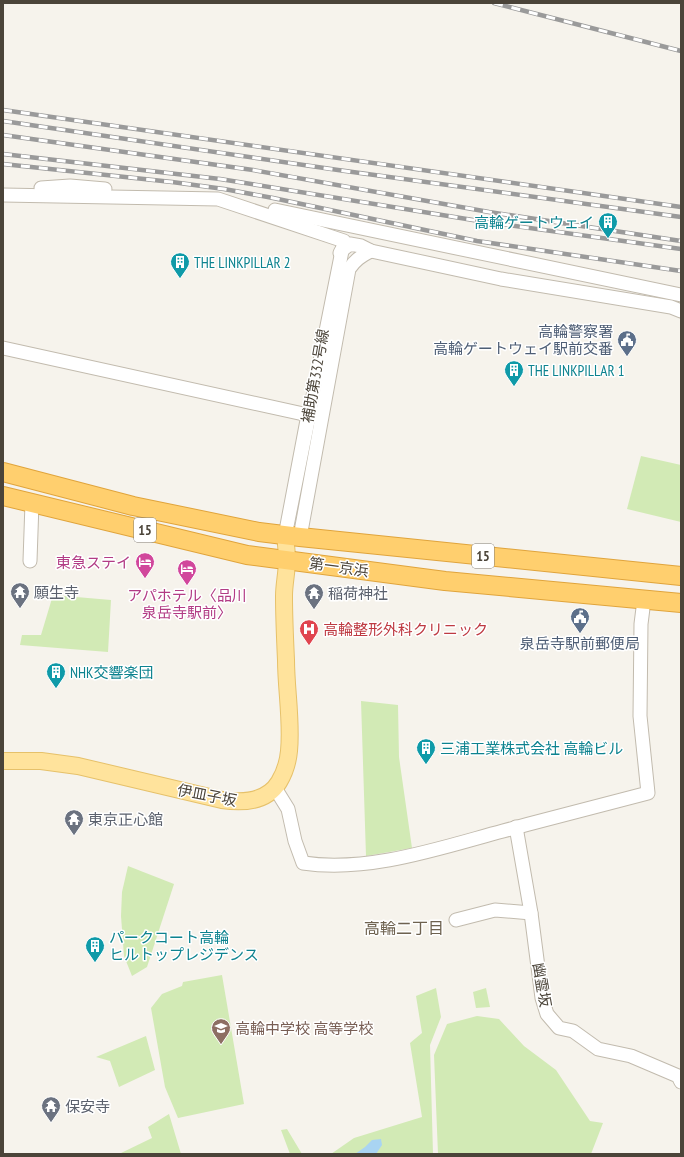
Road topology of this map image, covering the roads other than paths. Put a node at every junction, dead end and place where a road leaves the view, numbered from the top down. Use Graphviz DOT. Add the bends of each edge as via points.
graph roads {
  1 [pos="3,191"];
  2 [pos="3,195"];
  3 [pos="218,199"];
  4 [pos="681,295"];
  5 [pos="681,311"];
  6 [pos="3,348"];
  7 [pos="3,472"];
  8 [pos="3,496"];
  9 [pos="32,503"];
  10 [pos="293,536"];
  11 [pos="287,560"];
  12 [pos="30,561"];
  13 [pos="681,576"];
  14 [pos="644,600"];
  15 [pos="681,603"];
  16 [pos="3,761"];
  17 [pos="275,788"];
  18 [pos="516,827"];
  19 [pos="531,913"];
  20 [pos="456,920"];
  21 [pos="681,1082"];
  1 -- 3 [label="street" via="70,186"];
  2 -- 3 [label="street"];
  3 -- 4 [label="street"];
  3 -- 10 [label="street" via="344,241"];
  5 -- 10 [label="street, 補助第332号線" via="671,307 501,279 350,244 341,251 336,264"];
  6 -- 10 [label="street" via="308,415"];
  7 -- 10 [label="highway, 第一京浜 / 15" via="133,506 259,532"];
  8 -- 9 [label="highway, 第一京浜 / 15"];
  9 -- 11 [label="highway, 第一京浜 / 15" via="247,555"];
  9 -- 12 [label="street"];
  10 -- 11 [label="main road"];
  10 -- 13 [label="highway, 第一京浜 / 15"];
  11 -- 14 [label="highway, 第一京浜 / 15" via="446,581"];
  11 -- 17 [label="main road" via="284,594 289,750 288,762"];
  14 -- 15 [label="highway, 第一京浜 / 15"];
  14 -- 18 [label="street" via="640,716 648,793"];
  16 -- 17 [label="main road, 伊皿子坂" via="41,761 78,766 235,802 251,800"];
  17 -- 18 [label="street" via="288,809 295,842 303,863 321,866 368,863 415,854"];
  18 -- 19 [label="street, 幽霊坂"];
  19 -- 20 [label="street" via="495,910"];
  19 -- 21 [label="street, 幽霊坂" via="542,998 547,1014 559,1028 573,1031 598,1049 631,1056 669,1072 678,1076"];
}
